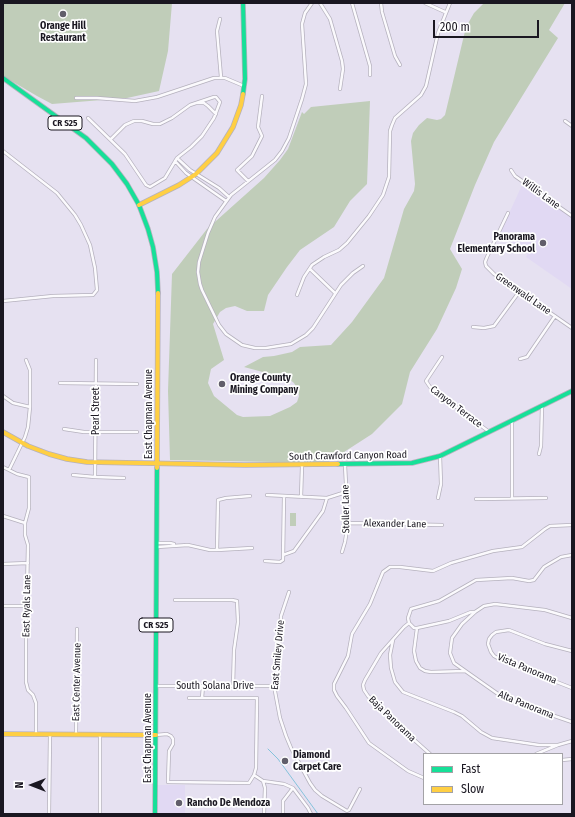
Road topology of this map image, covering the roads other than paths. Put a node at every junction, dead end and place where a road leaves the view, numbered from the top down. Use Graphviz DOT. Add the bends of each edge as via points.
graph roads {
  1 [pos="243,3"];
  2 [pos="312,3"];
  3 [pos="320,3"];
  4 [pos="352,3"];
  5 [pos="381,3"];
  6 [pos="425,3"];
  7 [pos="450,3"];
  8 [pos="445,12"];
  9 [pos="220,19"];
  10 [pos="400,64"];
  11 [pos="370,75"];
  12 [pos="3,78"];
  13 [pos="220,78"];
  14 [pos="244,86"];
  15 [pos="340,89"];
  16 [pos="262,96"];
  17 [pos="76,98"];
  18 [pos="197,103"];
  19 [pos="216,114"];
  20 [pos="88,118"];
  21 [pos="565,121"];
  22 [pos="572,126"];
  23 [pos="111,139"];
  24 [pos="3,151"];
  25 [pos="176,159"];
  26 [pos="511,170"];
  27 [pos="196,174"];
  28 [pos="192,177"];
  29 [pos="248,181"];
  30 [pos="229,197"];
  31 [pos="226,201"];
  32 [pos="139,205"];
  33 [pos="508,212"];
  34 [pos="572,216"];
  35 [pos="363,266"];
  36 [pos="310,269"];
  37 [pos="519,292"];
  38 [pos="335,293"];
  39 [pos="297,295"];
  40 [pos="3,301"];
  41 [pos="555,316"];
  42 [pos="473,327"];
  43 [pos="572,328"];
  44 [pos="442,357"];
  45 [pos="520,359"];
  46 [pos="26,360"];
  47 [pos="96,360"];
  48 [pos="60,383"];
  49 [pos="96,384"];
  50 [pos="138,384"];
  51 [pos="572,391"];
  52 [pos="3,396"];
  53 [pos="542,406"];
  54 [pos="30,407"];
  55 [pos="512,420"];
  56 [pos="64,429"];
  57 [pos="488,431"];
  58 [pos="3,432"];
  59 [pos="96,432"];
  60 [pos="137,432"];
  61 [pos="22,443"];
  62 [pos="539,454"];
  63 [pos="440,456"];
  64 [pos="95,463"];
  65 [pos="157,464"];
  66 [pos="302,466"];
  67 [pos="345,466"];
  68 [pos="3,467"];
  69 [pos="9,470"];
  70 [pos="73,475"];
  71 [pos="95,477"];
  72 [pos="124,478"];
  73 [pos="346,492"];
  74 [pos="267,495"];
  75 [pos="250,496"];
  76 [pos="284,496"];
  77 [pos="301,497"];
  78 [pos="327,498"];
  79 [pos="438,498"];
  80 [pos="512,498"];
  81 [pos="546,498"];
  82 [pos="476,499"];
  83 [pos="3,516"];
  84 [pos="24,523"];
  85 [pos="348,523"];
  86 [pos="442,525"];
  87 [pos="572,525"];
  88 [pos="156,545"];
  89 [pos="252,548"];
  90 [pos="217,550"];
  91 [pos="342,552"];
  92 [pos="283,555"];
  93 [pos="572,556"];
  94 [pos="265,561"];
  95 [pos="3,564"];
  96 [pos="28,564"];
  97 [pos="289,592"];
  98 [pos="175,600"];
  99 [pos="3,606"];
  100 [pos="26,606"];
  101 [pos="475,612"];
  102 [pos="572,618"];
  103 [pos="409,623"];
  104 [pos="417,628"];
  105 [pos="77,629"];
  106 [pos="394,638"];
  107 [pos="572,651"];
  108 [pos="465,671"];
  109 [pos="156,686"];
  110 [pos="202,686"];
  111 [pos="233,686"];
  112 [pos="274,686"];
  113 [pos="572,688"];
  114 [pos="189,698"];
  115 [pos="202,698"];
  116 [pos="572,722"];
  117 [pos="3,734"];
  118 [pos="36,734"];
  119 [pos="50,734"];
  120 [pos="76,734"];
  121 [pos="100,735"];
  122 [pos="156,735"];
  123 [pos="572,741"];
  124 [pos="558,745"];
  125 [pos="429,753"];
  126 [pos="541,753"];
  127 [pos="254,775"];
  128 [pos="423,778"];
  129 [pos="263,781"];
  130 [pos="293,788"];
  131 [pos="360,790"];
  132 [pos="50,814"];
  133 [pos="100,814"];
  134 [pos="155,814"];
  135 [pos="264,814"];
  136 [pos="283,814"];
  137 [pos="311,814"];
  1 -- 14 [label="main road"];
  2 -- 29 [label="street" via="305,13 302,24 306,84 289,138 275,160"];
  3 -- 15 [label="street" via="330,19 342,61"];
  4 -- 11 [label="street" via="370,66"];
  5 -- 10 [label="street" via="395,56"];
  6 -- 8 [label="street"];
  7 -- 8 [label="street"];
  8 -- 36 [label="street" via="426,86 421,95 400,113 392,125 390,167 383,195 347,243 318,260"];
  9 -- 13 [label="street" via="217,31"];
  12 -- 32 [label="main road, East Chapman Avenue / CR S25" via="96,147 121,175"];
  13 -- 14 [label="street"];
  13 -- 17 [label="street" via="135,101"];
  14 -- 27 [label="main road" via="241,105 231,131 217,153"];
  16 -- 29 [label="street" via="258,127 262,136 252,156 237,170"];
  18 -- 19 [label="street" via="204,103"];
  18 -- 19 [label="street" via="216,97 220,102"];
  18 -- 23 [label="street" via="160,124 138,120 131,122"];
  19 -- 25 [label="street" via="197,142"];
  20 -- 23 [label="street"];
  21 -- 22 [label="street"];
  23 -- 25 [label="street" via="132,162 148,186 165,178"];
  24 -- 40 [label="street" via="57,193 75,215 90,245 97,290 95,294"];
  25 -- 27 [label="street"];
  25 -- 28 [label="street"];
  26 -- 34 [label="street, Willis Lane" via="515,176"];
  27 -- 28 [label="main road"];
  27 -- 30 [label="street"];
  28 -- 31 [label="street"];
  28 -- 32 [label="main road"];
  29 -- 30 [label="street"];
  30 -- 31 [label="street"];
  31 -- 38 [label="street" via="214,217 198,272 202,290 219,325 230,338 255,348 290,344 313,328"];
  32 -- 65 [label="main road, East Chapman Avenue / CR S25" via="152,239 158,280"];
  33 -- 37 [label="street, Greenwald Lane" via="485,262 494,274"];
  35 -- 38 [label="street"];
  36 -- 38 [label="street"];
  36 -- 39 [label="street"];
  37 -- 41 [label="street, Greenwald Lane"];
  37 -- 42 [label="street" via="494,326"];
  41 -- 43 [label="street, Greenwald Lane"];
  41 -- 45 [label="street" via="527,357"];
  44 -- 57 [label="street, Canyon Terrace" via="426,381 430,387"];
  46 -- 54 [label="street" via="30,370"];
  47 -- 49 [label="street, Pearl Street"];
  48 -- 49 [label="street"];
  49 -- 50 [label="street"];
  49 -- 59 [label="street, Pearl Street"];
  51 -- 53 [label="main road, South Crawford Canyon Road"];
  52 -- 54 [label="street" via="13,403"];
  53 -- 55 [label="main road, South Crawford Canyon Road"];
  53 -- 62 [label="street"];
  54 -- 61 [label="street" via="28,427"];
  55 -- 57 [label="main road, South Crawford Canyon Road"];
  55 -- 80 [label="street"];
  56 -- 59 [label="street"];
  57 -- 63 [label="main road, South Crawford Canyon Road"];
  58 -- 61 [label="main road, South Crawford Canyon Road"];
  59 -- 60 [label="street"];
  59 -- 64 [label="street, Pearl Street"];
  61 -- 64 [label="main road, South Crawford Canyon Road" via="57,457"];
  61 -- 69 [label="street"];
  63 -- 67 [label="main road, South Crawford Canyon Road" via="412,463"];
  63 -- 79 [label="street" via="441,484"];
  64 -- 65 [label="main road, South Crawford Canyon Road"];
  64 -- 71 [label="street, Pearl Street"];
  65 -- 66 [label="main road, South Crawford Canyon Road"];
  65 -- 88 [label="main road, East Chapman Avenue / CR S25"];
  66 -- 67 [label="main road, South Crawford Canyon Road"];
  66 -- 77 [label="street"];
  67 -- 73 [label="street, Stoller Lane"];
  68 -- 69 [label="street"];
  69 -- 84 [label="street, East Ryals Lane" via="29,478 29,508"];
  70 -- 71 [label="street"];
  71 -- 72 [label="street"];
  73 -- 78 [label="street"];
  73 -- 85 [label="street, Stoller Lane"];
  74 -- 76 [label="street"];
  75 -- 90 [label="street" via="218,500"];
  76 -- 77 [label="street"];
  76 -- 92 [label="street"];
  77 -- 78 [label="street"];
  78 -- 92 [label="street" via="323,511 294,551"];
  80 -- 81 [label="street"];
  80 -- 82 [label="street"];
  83 -- 84 [label="street"];
  84 -- 96 [label="street, East Ryals Lane"];
  85 -- 86 [label="street, Alexander Lane"];
  85 -- 91 [label="street, Stoller Lane"];
  87 -- 128 [label="street" via="550,526 522,547 493,551 433,571 390,567 383,572 370,604 352,634 348,656 334,684 334,690 369,743 408,771"];
  88 -- 90 [label="street" via="194,545"];
  88 -- 109 [label="main road, East Chapman Avenue / CR S25"];
  89 -- 90 [label="street"];
  92 -- 94 [label="street" via="282,561"];
  93 -- 103 [label="street, Baja Panorama" via="561,557 544,567 532,581 512,578 485,578 473,581 439,602 412,609 408,618"];
  95 -- 96 [label="street"];
  96 -- 100 [label="street, East Ryals Lane"];
  97 -- 112 [label="street, East Smiley Drive" via="281,616"];
  98 -- 111 [label="street" via="237,601"];
  99 -- 100 [label="street"];
  100 -- 118 [label="street, East Ryals Lane" via="26,682 36,703"];
  101 -- 102 [label="street" via="487,605 502,604 545,610"];
  101 -- 104 [label="street"];
  101 -- 108 [label="street, Alta Panorama" via="456,631 450,645 454,663"];
  103 -- 104 [label="street"];
  103 -- 106 [label="street, Baja Panorama"];
  104 -- 108 [label="street" via="414,651 420,668 428,672"];
  105 -- 120 [label="street, East Center Avenue"];
  106 -- 124 [label="street" via="390,655 391,668 395,682 403,692 462,716 492,738"];
  106 -- 125 [label="street, Baja Panorama" via="365,680 364,690"];
  107 -- 113 [label="street, Vista Panorama" via="509,630 496,632 488,644 494,656 503,661"];
  108 -- 116 [label="street, Alta Panorama" via="503,697"];
  109 -- 110 [label="street, South Solana Drive"];
  109 -- 122 [label="main road, East Chapman Avenue / CR S25"];
  110 -- 111 [label="street, South Solana Drive"];
  110 -- 115 [label="street"];
  111 -- 112 [label="street, South Solana Drive"];
  112 -- 131 [label="street, East Smiley Drive" via="286,736 315,790 347,811 350,810"];
  114 -- 115 [label="street"];
  115 -- 127 [label="street" via="257,698"];
  117 -- 118 [label="main road"];
  118 -- 119 [label="main road"];
  119 -- 120 [label="main road"];
  119 -- 132 [label="street"];
  120 -- 121 [label="main road"];
  121 -- 122 [label="main road"];
  121 -- 133 [label="street"];
  122 -- 127 [label="street" via="167,734 173,738 169,751 168,782 249,783"];
  122 -- 134 [label="main road, East Chapman Avenue / CR S25"];
  123 -- 124 [label="street"];
  124 -- 126 [label="street"];
  127 -- 129 [label="street"];
  129 -- 130 [label="street"];
  129 -- 135 [label="street"];
  130 -- 136 [label="street" via="283,801"];
  130 -- 137 [label="street"];
}
